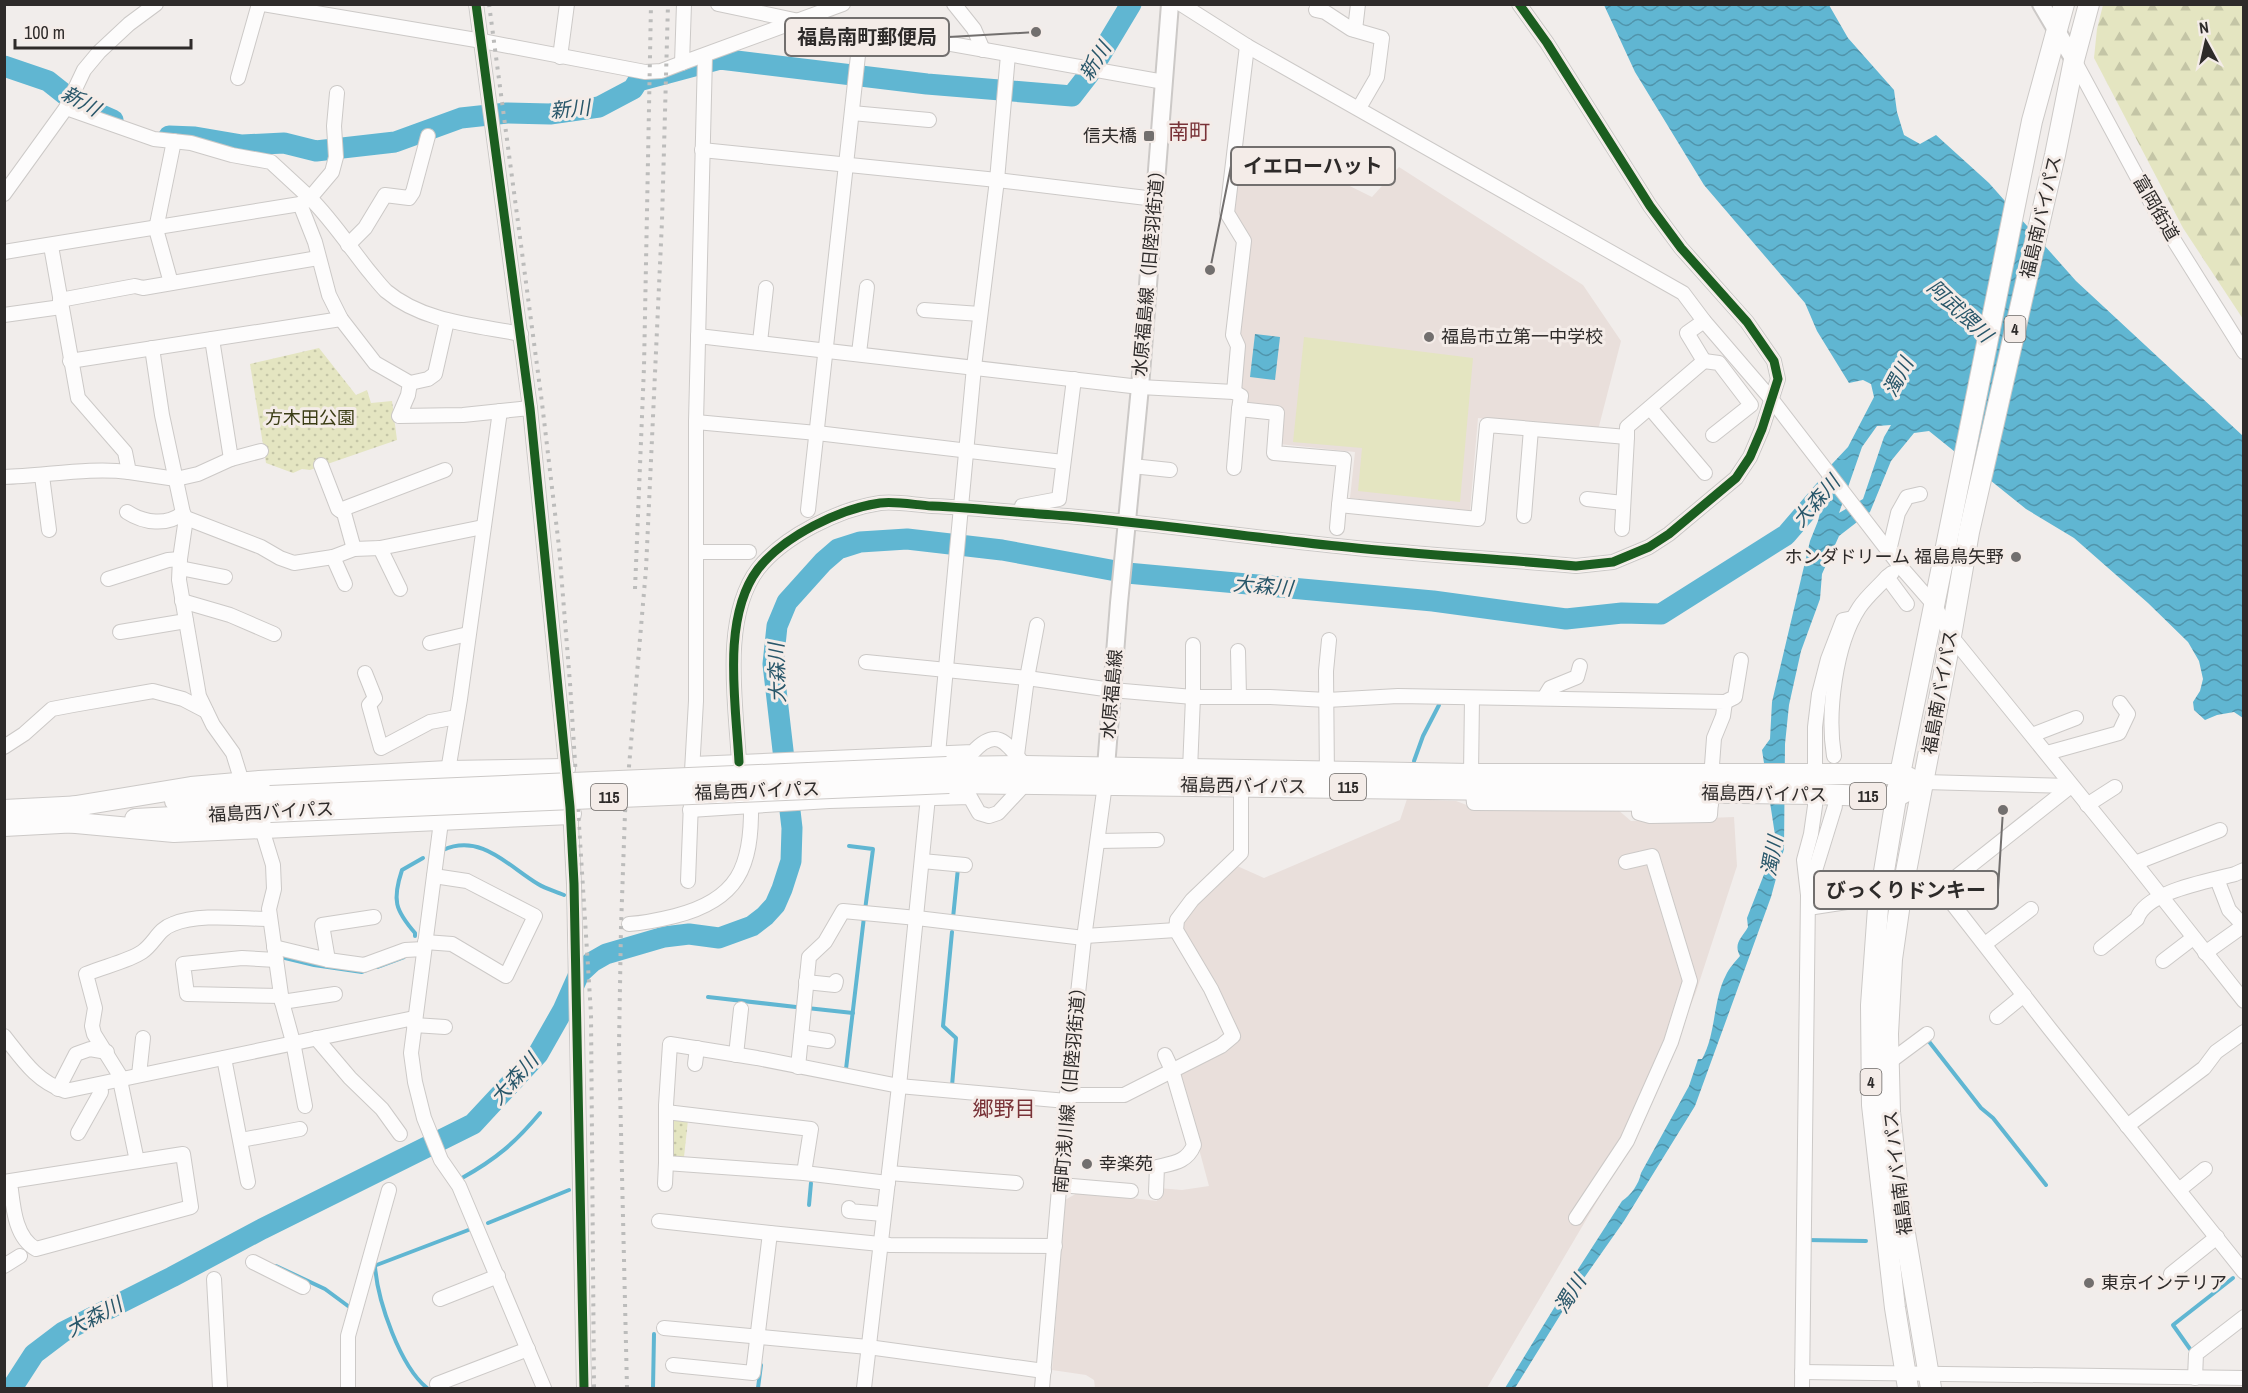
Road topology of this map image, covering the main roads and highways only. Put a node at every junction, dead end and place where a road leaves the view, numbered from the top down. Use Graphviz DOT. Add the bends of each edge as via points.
graph roads {
  1 [pos="1170,4"];
  2 [pos="2041,4"];
  3 [pos="2064,4"];
  4 [pos="2089,4"];
  5 [pos="2056,32"];
  6 [pos="2074,60"];
  7 [pos="1126,527"];
  8 [pos="566,772"];
  9 [pos="1900,774"];
  10 [pos="1105,776"];
  11 [pos="1241,779"];
  12 [pos="1924,782"];
  13 [pos="1747,784"];
  14 [pos="1896,797"];
  15 [pos="4,810"];
  16 [pos="571,811"];
  17 [pos="268,812"];
  18 [pos="68,815"];
  19 [pos="4,826"];
  20 [pos="1907,1381"];
  21 [pos="1929,1381"];
  1 -- 7 [label="main road, 水原福島線（旧陸羽街道）"];
  2 -- 5 [label="main road"];
  3 -- 5 [label="highway, 福島南バイパス / 4"];
  4 -- 6 [label="highway, 福島南バイパス / 4"];
  5 -- 6 [label="main road"];
  5 -- 9 [label="highway, 福島南バイパス / 4" via="2032,121"];
  6 -- 12 [label="highway, 福島南バイパス / 4" via="1969,532"];
  7 -- 10 [label="main road, 水原福島線"];
  8 -- 18 [label="highway" via="242,782 191,787"];
  9 -- 12 [label="highway, 福島西バイパス / 115"];
  9 -- 13 [label="highway, 福島西バイパス / 115" via="1812,774"];
  9 -- 14 [label="highway, 福島南バイパス / 4"];
  10 -- 11 [label="highway, 福島西バイパス / 115"];
  10 -- 11 [label="highway, 福島西バイパス / 115" via="1190,770"];
  10 -- 17 [label="highway, 福島西バイパス / 115, bridge" via="1023,768 944,768"];
  11 -- 13 [label="highway, 福島西バイパス / 115"];
  12 -- 14 [label="highway, 115"];
  12 -- 21 [label="highway, 福島南バイパス / 4" via="1892,958 1888,1063 1899,1198"];
  13 -- 14 [label="highway, 福島西バイパス / 115" via="1812,794"];
  14 -- 20 [label="highway, 福島南バイパス / 4" via="1879,897 1872,996 1872,1105"];
  15 -- 18 [label="highway, 福島西バイパス / 115"];
  16 -- 17 [label="highway" via="442,818"];
  17 -- 18 [label="highway, 福島西バイパス / 115"];
  17 -- 18 [label="highway" via="174,832"];
  18 -- 19 [label="highway, 福島西バイパス / 115"];
}
